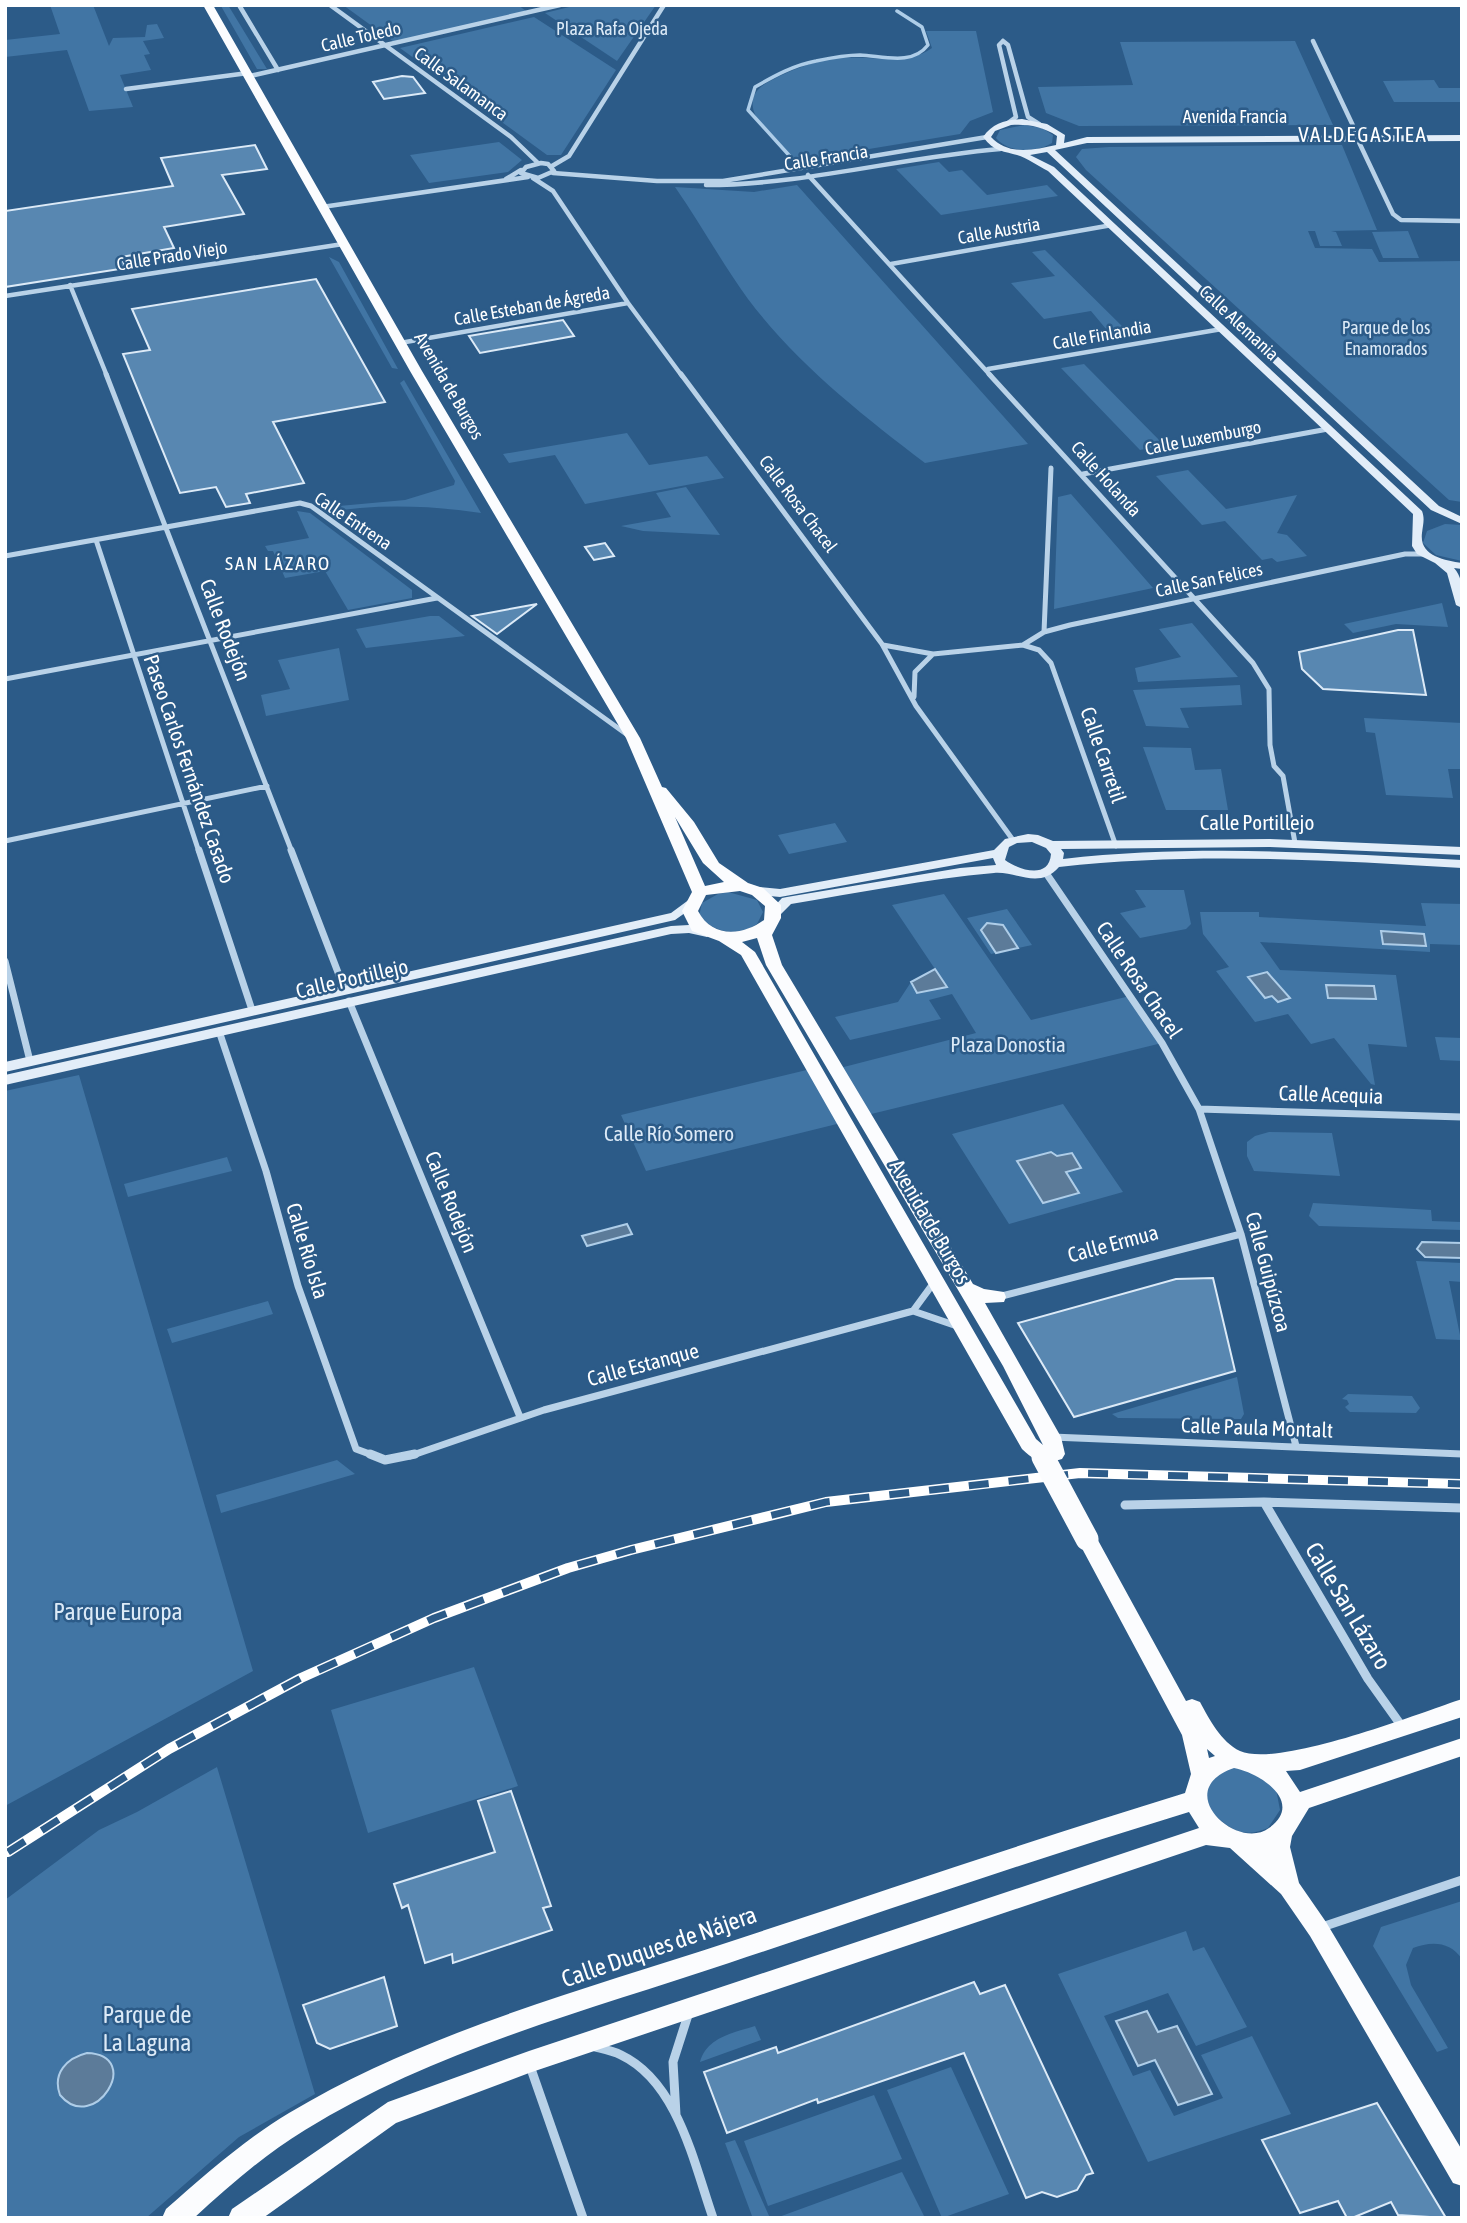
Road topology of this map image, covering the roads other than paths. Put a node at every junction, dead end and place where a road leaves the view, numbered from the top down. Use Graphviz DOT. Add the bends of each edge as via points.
graph roads {
  1 [pos="208,5"];
  2 [pos="239,5"];
  3 [pos="330,5"];
  4 [pos="526,5"];
  5 [pos="561,5"];
  6 [pos="664,5"];
  7 [pos="535,11"];
  8 [pos="1314,41"];
  9 [pos="384,46"];
  10 [pos="278,70"];
  11 [pos="249,74"];
  12 [pos="126,89"];
  13 [pos="1040,124"];
  14 [pos="998,126"];
  15 [pos="1051,128"];
  16 [pos="1462,131"];
  17 [pos="1356,135"];
  18 [pos="987,137"];
  19 [pos="1462,138"];
  20 [pos="1060,144"];
  21 [pos="1000,149"];
  22 [pos="1050,150"];
  23 [pos="1019,153"];
  24 [pos="569,156"];
  25 [pos="540,163"];
  26 [pos="521,169"];
  27 [pos="552,171"];
  28 [pos="808,176"];
  29 [pos="531,177"];
  30 [pos="498,181"];
  31 [pos="657,181"];
  32 [pos="553,191"];
  33 [pos="322,206"];
  34 [pos="1462,221"];
  35 [pos="1112,225"];
  36 [pos="343,244"];
  37 [pos="891,264"];
  38 [pos="70,285"];
  39 [pos="5,296"];
  40 [pos="628,303"];
  41 [pos="1222,329"];
  42 [pos="400,343"];
  43 [pos="988,369"];
  44 [pos="1328,429"];
  45 [pos="1051,468"];
  46 [pos="1083,474"];
  47 [pos="1462,521"];
  48 [pos="1428,526"];
  49 [pos="167,527"];
  50 [pos="96,540"];
  51 [pos="1426,553"];
  52 [pos="1405,554"];
  53 [pos="5,556"];
  54 [pos="1462,566"];
  55 [pos="1196,597"];
  56 [pos="437,598"];
  57 [pos="1462,605"];
  58 [pos="1044,632"];
  59 [pos="211,640"];
  60 [pos="882,644"];
  61 [pos="1023,645"];
  62 [pos="933,654"];
  63 [pos="132,655"];
  64 [pos="5,679"];
  65 [pos="916,706"];
  66 [pos="633,738"];
  67 [pos="267,786"];
  68 [pos="656,786"];
  69 [pos="182,804"];
  70 [pos="1013,840"];
  71 [pos="5,841"];
  72 [pos="1296,843"];
  73 [pos="1051,845"];
  74 [pos="1116,846"];
  75 [pos="1462,851"];
  76 [pos="998,853"];
  77 [pos="1058,863"];
  78 [pos="1462,864"];
  79 [pos="1005,868"];
  80 [pos="1046,873"];
  81 [pos="753,889"];
  82 [pos="697,896"];
  83 [pos="772,918"];
  84 [pos="715,935"];
  85 [pos="5,961"];
  86 [pos="346,995"];
  87 [pos="252,1010"];
  88 [pos="219,1031"];
  89 [pos="30,1061"];
  90 [pos="5,1066"];
  91 [pos="5,1080"];
  92 [pos="1199,1109"];
  93 [pos="1462,1117"];
  94 [pos="1241,1234"];
  95 [pos="935,1280"];
  96 [pos="965,1288"];
  97 [pos="997,1297"];
  98 [pos="913,1311"];
  99 [pos="984,1320"];
  100 [pos="964,1331"];
  101 [pos="520,1417"];
  102 [pos="1296,1446"];
  103 [pos="1049,1449"];
  104 [pos="1462,1454"];
  105 [pos="385,1460"];
  106 [pos="1264,1502"];
  107 [pos="1125,1505"];
  108 [pos="1462,1508"];
  109 [pos="1093,1537"];
  110 [pos="1462,1708"];
  111 [pos="1403,1728"];
  112 [pos="1462,1747"];
  113 [pos="1234,1759"];
  114 [pos="1256,1762"];
  115 [pos="1202,1775"];
  116 [pos="1195,1800"];
  117 [pos="1287,1821"];
  118 [pos="1233,1840"];
  119 [pos="1462,1880"];
  120 [pos="1289,1886"];
  121 [pos="1318,1929"];
  122 [pos="691,2008"];
  123 [pos="579,2045"];
  124 [pos="529,2062"];
  125 [pos="678,2123"];
  126 [pos="1462,2174"];
  127 [pos="176,2218"];
  128 [pos="241,2218"];
  129 [pos="583,2218"];
  130 [pos="713,2218"];
  1 -- 11 [label="main road, Avenida de Burgos"];
  2 -- 10 [label="street"];
  3 -- 9 [label="street, Calle Salamanca"];
  4 -- 7 [label="street"];
  5 -- 7 [label="street, Calle Toledo"];
  6 -- 24 [label="street"];
  7 -- 9 [label="street, Calle Toledo"];
  8 -- 17 [label="street"];
  9 -- 10 [label="street, Calle Toledo"];
  9 -- 25 [label="street, Calle Salamanca"];
  10 -- 11 [label="street, Calle Toledo"];
  11 -- 12 [label="street, Calle Toledo"];
  11 -- 33 [label="main road, Avenida de Burgos"];
  13 -- 14 [label="main road"];
  13 -- 14 [label="street" via="1028,117 1008,44 1003,41 999,45 1016,117"];
  13 -- 15 [label="main road, Avenida Francia"];
  14 -- 18 [label="main road"];
  15 -- 17 [label="main road, Avenida Francia" via="1091,134"];
  15 -- 20 [label="main road" via="1060,135"];
  16 -- 17 [label="main road, Avenida Francia"];
  17 -- 19 [label="main road, Avenida Francia"];
  17 -- 20 [label="main road, Avenida Francia"];
  17 -- 34 [label="street" via="1392,214 1401,220"];
  18 -- 21 [label="main road"];
  18 -- 31 [label="street, Calle Francia" via="744,178"];
  20 -- 22 [label="main road"];
  21 -- 23 [label="main road"];
  21 -- 28 [label="street, Calle Francia"];
  22 -- 23 [label="main road"];
  22 -- 47 [label="main road, Calle Alemania" via="1435,508"];
  23 -- 35 [label="main road, Calle Alemania" via="1051,169"];
  24 -- 25 [label="street"];
  24 -- 27 [label="street"];
  25 -- 26 [label="street"];
  25 -- 27 [label="street"];
  26 -- 29 [label="street, Calle Rosa Chacel"];
  26 -- 30 [label="street"];
  27 -- 29 [label="street"];
  27 -- 31 [label="street, Calle Francia"];
  27 -- 32 [label="street, Calle Rosa Chacel"];
  28 -- 31 [label="street, Calle Francia" via="733,186"];
  28 -- 37 [label="street, Calle Holanda"];
  29 -- 30 [label="street"];
  29 -- 32 [label="street, Calle Rosa Chacel"];
  30 -- 33 [label="street"];
  32 -- 40 [label="street, Calle Rosa Chacel"];
  33 -- 36 [label="main road, Avenida de Burgos"];
  35 -- 37 [label="street, Calle Austria"];
  35 -- 41 [label="main road, Calle Alemania"];
  36 -- 38 [label="street, Calle Prado Viejo"];
  36 -- 42 [label="main road, Avenida de Burgos"];
  37 -- 43 [label="street, Calle Holanda"];
  38 -- 39 [label="street, Calle Prado Viejo"];
  38 -- 49 [label="street, Calle Rodejón"];
  40 -- 42 [label="street, Calle Esteban de Ágreda"];
  40 -- 60 [label="street, Calle Rosa Chacel"];
  41 -- 43 [label="street, Calle Finlandia"];
  41 -- 44 [label="main road, Calle Alemania"];
  42 -- 66 [label="main road, Avenida de Burgos"];
  43 -- 46 [label="street, Calle Holanda"];
  44 -- 46 [label="street, Calle Luxemburgo"];
  44 -- 48 [label="main road, Calle Alemania"];
  45 -- 58 [label="street"];
  46 -- 55 [label="street, Calle Holanda"];
  47 -- 48 [label="main road"];
  48 -- 51 [label="main road"];
  49 -- 50 [label="street, Calle Entrena"];
  49 -- 56 [label="street, Calle Entrena" via="300,503 311,506"];
  49 -- 59 [label="street, Calle Rodejón"];
  50 -- 53 [label="street, Calle Entrena"];
  50 -- 63 [label="street, Paseo Carlos Fernández Casado"];
  51 -- 52 [label="street, Calle San Felices"];
  51 -- 52 [label="street, Calle San Felices"];
  51 -- 54 [label="main road"];
  51 -- 57 [label="main road" via="1452,572"];
  52 -- 55 [label="street, Calle San Felices"];
  55 -- 58 [label="street, Calle San Felices"];
  55 -- 72 [label="street, Calle Holanda" via="1266,680 1274,766 1283,776"];
  56 -- 59 [label="street"];
  56 -- 66 [label="street, Calle Entrena"];
  58 -- 61 [label="street, Calle San Felices"];
  59 -- 63 [label="street"];
  59 -- 67 [label="street, Calle Rodejón"];
  60 -- 62 [label="street, Calle San Felices" via="903,652"];
  60 -- 65 [label="street, Calle Rosa Chacel"];
  61 -- 62 [label="street, Calle San Felices"];
  61 -- 74 [label="street, Calle Carretil" via="1046,656 1057,676"];
  62 -- 65 [label="street" via="918,666 914,677 911,688"];
  63 -- 64 [label="street"];
  63 -- 69 [label="street, Paseo Carlos Fernández Casado"];
  65 -- 70 [label="street, Calle Rosa Chacel"];
  66 -- 68 [label="main road, Avenida de Burgos"];
  67 -- 69 [label="street"];
  67 -- 86 [label="street, Calle Rodejón"];
  68 -- 81 [label="main road, Avenida de Burgos" via="688,824 717,873"];
  68 -- 82 [label="main road, Avenida de Burgos"];
  69 -- 71 [label="street"];
  69 -- 87 [label="street, Paseo Carlos Fernández Casado"];
  70 -- 73 [label="main road" via="1034,838"];
  70 -- 76 [label="main road"];
  72 -- 74 [label="main road, Calle Portillejo"];
  72 -- 75 [label="main road, Calle Portillejo"];
  73 -- 74 [label="main road, Calle Portillejo"];
  73 -- 77 [label="main road" via="1059,854"];
  76 -- 79 [label="main road"];
  76 -- 81 [label="main road" via="780,893"];
  77 -- 78 [label="main road, Calle Portillejo" via="1117,857 1273,855"];
  77 -- 80 [label="main road"];
  79 -- 80 [label="main road" via="1026,875"];
  79 -- 83 [label="main road" via="787,901"];
  80 -- 92 [label="street, Calle Rosa Chacel" via="1162,1043"];
  81 -- 82 [label="main road" via="721,886"];
  81 -- 83 [label="main road" via="773,905"];
  82 -- 84 [label="main road" via="690,911 692,920"];
  82 -- 86 [label="main road, Calle Portillejo" via="675,916"];
  83 -- 84 [label="main road" via="750,935"];
  83 -- 96 [label="main road, Avenida de Burgos" via="764,935 774,965"];
  84 -- 86 [label="main road, Calle Portillejo" via="671,930"];
  84 -- 95 [label="main road, Avenida de Burgos" via="740,945 750,958"];
  85 -- 89 [label="street"];
  86 -- 87 [label="main road, Calle Portillejo"];
  86 -- 88 [label="main road, Calle Portillejo"];
  86 -- 101 [label="street, Calle Rodejón"];
  87 -- 89 [label="main road, Calle Portillejo"];
  88 -- 91 [label="main road, Calle Portillejo"];
  88 -- 105 [label="street, Calle Río Isla" via="298,1286 356,1448"];
  89 -- 90 [label="main road, Calle Portillejo"];
  92 -- 93 [label="street, Calle Acequia"];
  92 -- 94 [label="street, Calle Guipúzcoa"];
  94 -- 97 [label="street, Calle Ermua"];
  94 -- 102 [label="street, Calle Guipúzcoa"];
  95 -- 98 [label="street"];
  95 -- 100 [label="main road, Avenida de Burgos"];
  96 -- 97 [label="main road"];
  96 -- 99 [label="main road, Avenida de Burgos"];
  97 -- 99 [label="main road" via="987,1305"];
  98 -- 100 [label="street" via="954,1323"];
  98 -- 101 [label="street, Calle Estanque"];
  99 -- 103 [label="main road, Avenida de Burgos"];
  100 -- 103 [label="main road, Avenida de Burgos" via="1029,1444"];
  101 -- 105 [label="street, Calle Estanque" via="410,1456"];
  102 -- 103 [label="street, Calle Paula Montalt"];
  102 -- 104 [label="street, Calle Paula Montalt"];
  103 -- 109 [label="main road, Avenida de Burgos, bridge"];
  106 -- 107 [label="street"];
  106 -- 108 [label="street"];
  106 -- 111 [label="street, Calle San Lázaro" via="1368,1679"];
  109 -- 113 [label="main road" via="1208,1735"];
  109 -- 115 [label="main road" via="1193,1734"];
  110 -- 111 [label="main road"];
  111 -- 114 [label="main road" via="1300,1761"];
  112 -- 117 [label="main road" via="1301,1801"];
  113 -- 114 [label="main road"];
  113 -- 115 [label="main road" via="1215,1763"];
  114 -- 117 [label="main road" via="1284,1782 1292,1801"];
  115 -- 116 [label="main road"];
  116 -- 118 [label="main road" via="1208,1825"];
  116 -- 127 [label="main road, Calle Duques de Nájera" via="480,2037 364,2084 259,2146"];
  117 -- 118 [label="main road" via="1269,1840"];
  117 -- 120 [label="main road" via="1282,1867"];
  118 -- 120 [label="main road"];
  118 -- 122 [label="main road" via="1206,1835"];
  119 -- 121 [label="street"];
  120 -- 121 [label="main road"];
  121 -- 126 [label="main road"];
  122 -- 123 [label="main road"];
  122 -- 125 [label="street" via="669,2073"];
  123 -- 124 [label="main road"];
  123 -- 125 [label="street" via="609,2049 635,2062 653,2078"];
  124 -- 128 [label="main road" via="388,2114"];
  124 -- 129 [label="street"];
  125 -- 130 [label="street"];
}
